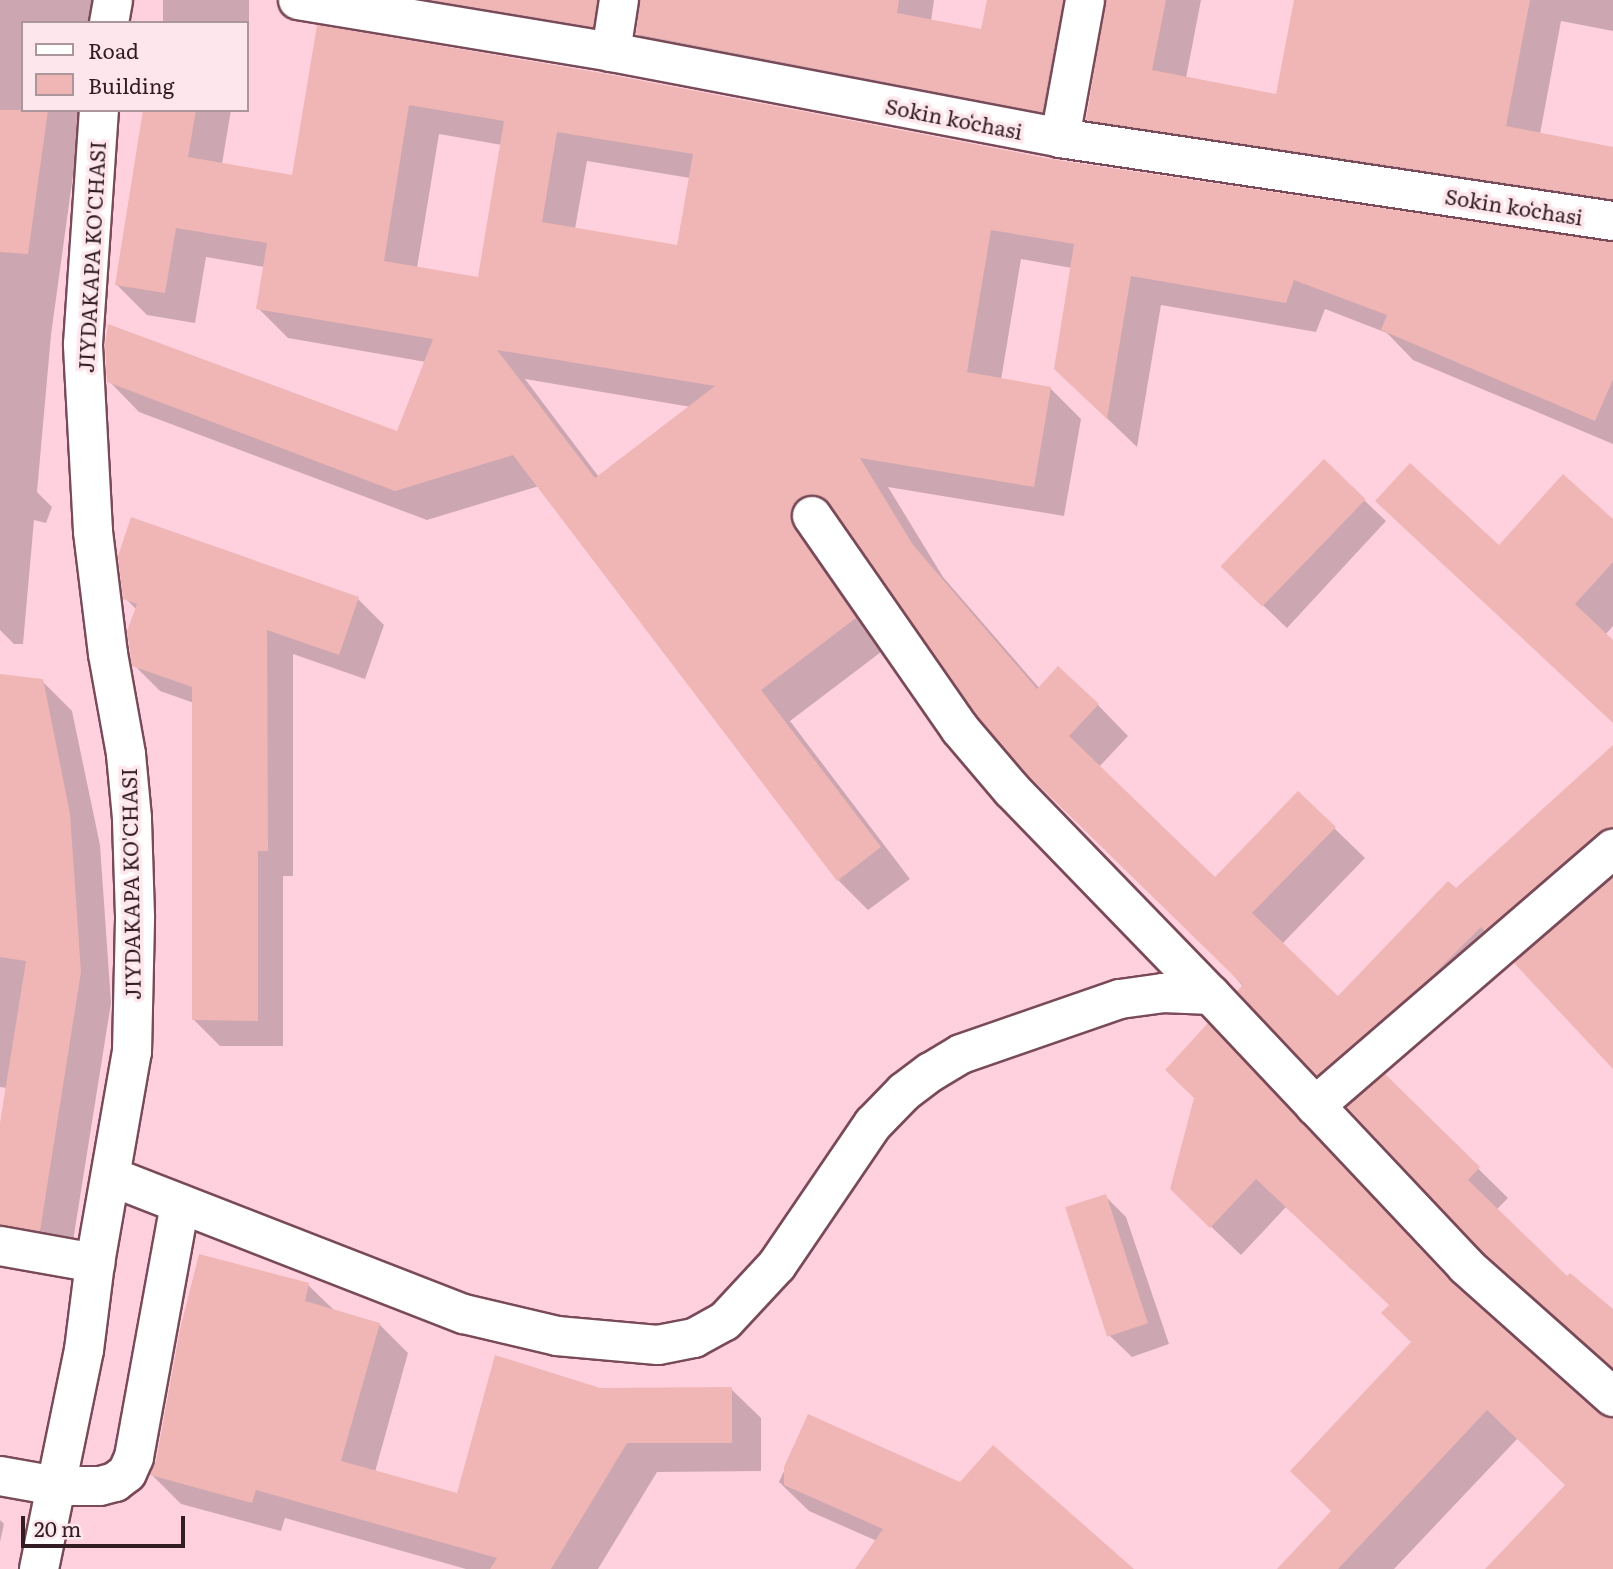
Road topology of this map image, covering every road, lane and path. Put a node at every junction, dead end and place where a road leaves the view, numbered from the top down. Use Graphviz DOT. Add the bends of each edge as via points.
graph roads {
  1 [pos="113,0"];
  2 [pos="298,0"];
  3 [pos="619,0"];
  4 [pos="1085,0"];
  5 [pos="109,21"];
  6 [pos="611,52"];
  7 [pos="99,112"];
  8 [pos="1060,138"];
  9 [pos="1613,221"];
  10 [pos="812,516"];
  11 [pos="1613,849"];
  12 [pos="1211,995"];
  13 [pos="1315,1107"];
  14 [pos="112,1177"];
  15 [pos="180,1204"];
  16 [pos="0,1246"];
  17 [pos="96,1263"];
  18 [pos="1613,1397"];
  19 [pos="0,1476"];
  20 [pos="56,1486"];
  21 [pos="40,1569"];
  1 -- 5 [label="street"];
  2 -- 6 [label="street, Sokin koʻchasi"];
  3 -- 6 [label="street"];
  4 -- 8 [label="street"];
  6 -- 8 [label="street, Sokin koʻchasi"];
  7 -- 14 [label="street, JIYDAKAPA KO'CHASI" via="83,344 93,531 126,754 135,916 132,1052"];
  8 -- 9 [label="street, Sokin koʻchasi"];
  10 -- 12 [label="street" via="960,729 1012,790"];
  11 -- 13 [label="street"];
  12 -- 13 [label="street"];
  12 -- 15 [label="street" via="1163,993 1120,999 961,1054 931,1072 873,1124 777,1265 725,1321 694,1338 658,1345 616,1344 557,1336 464,1314"];
  13 -- 18 [label="street" via="1466,1266"];
  14 -- 15 [label="street"];
  14 -- 17 [label="street, JIYDAKAPA KO'CHASI"];
  15 -- 20 [label="street" via="134,1457 127,1473 100,1486"];
  16 -- 17 [label="street"];
  17 -- 20 [label="street, JIYDAKAPA KO'CHASI" via="84,1350"];
  19 -- 20 [label="street"];
  20 -- 21 [label="street, JIYDAKAPA KO'CHASI"];
}
